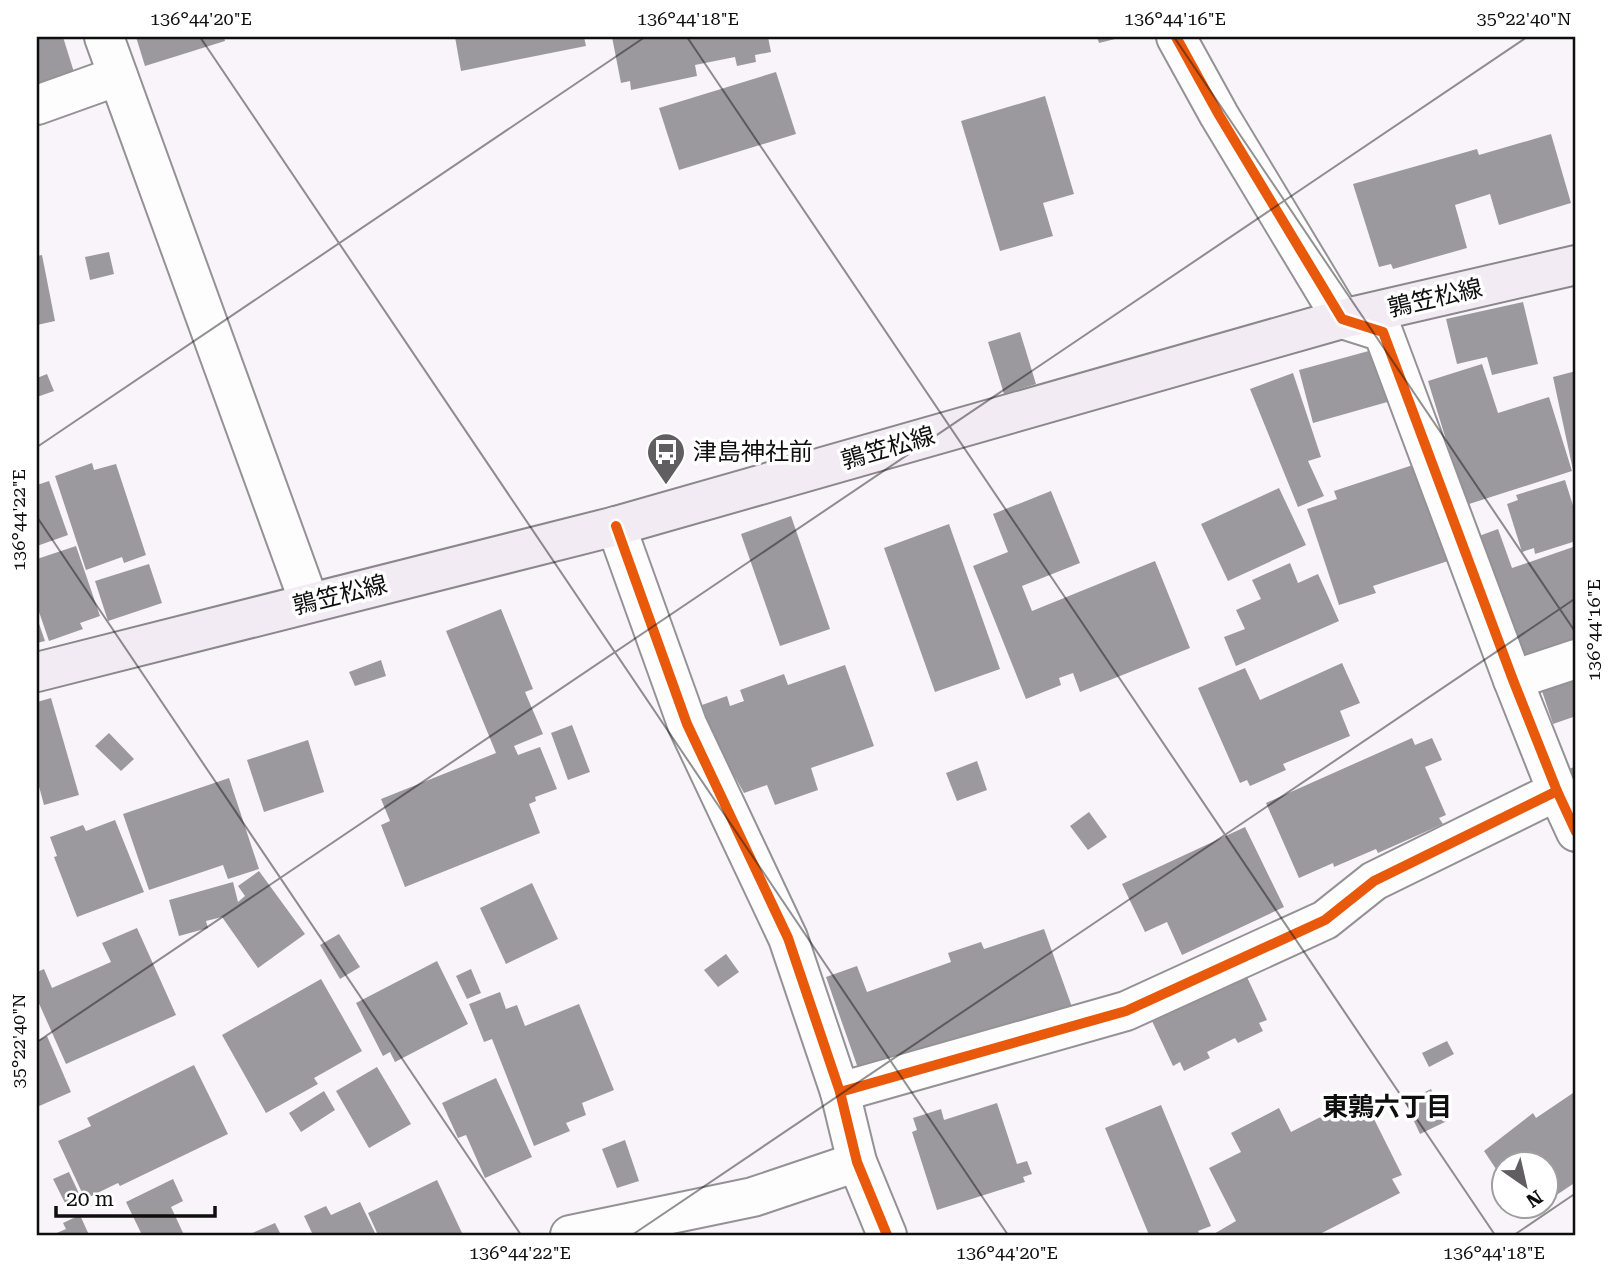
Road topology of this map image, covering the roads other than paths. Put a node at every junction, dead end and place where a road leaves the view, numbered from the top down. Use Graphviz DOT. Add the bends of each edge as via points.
graph roads {
  1 [pos="104,37"];
  2 [pos="1176,37"];
  3 [pos="118,76"];
  4 [pos="37,105"];
  5 [pos="1576,265"];
  6 [pos="1342,319"];
  7 [pos="616,526"];
  8 [pos="309,602"];
  9 [pos="1576,659"];
  10 [pos="37,672"];
  11 [pos="1513,680"];
  12 [pos="1557,791"];
  13 [pos="1576,832"];
  14 [pos="841,1092"];
  15 [pos="857,1162"];
  16 [pos="570,1235"];
  17 [pos="887,1235"];
  1 -- 3 [label="street"];
  2 -- 6 [label="street"];
  3 -- 4 [label="street"];
  3 -- 8 [label="street"];
  5 -- 6 [label="main road, 鶉笠松線"];
  6 -- 7 [label="main road, 鶉笠松線"];
  6 -- 11 [label="street" via="1383,332"];
  7 -- 8 [label="main road, 鶉笠松線"];
  7 -- 14 [label="street" via="687,724 788,938"];
  8 -- 10 [label="main road, 鶉笠松線"];
  9 -- 11 [label="street"];
  11 -- 12 [label="street"];
  12 -- 13 [label="street"];
  12 -- 14 [label="street" via="1374,881 1325,920 1126,1011"];
  14 -- 15 [label="street"];
  15 -- 16 [label="street" via="753,1197"];
  15 -- 17 [label="street"];
}
